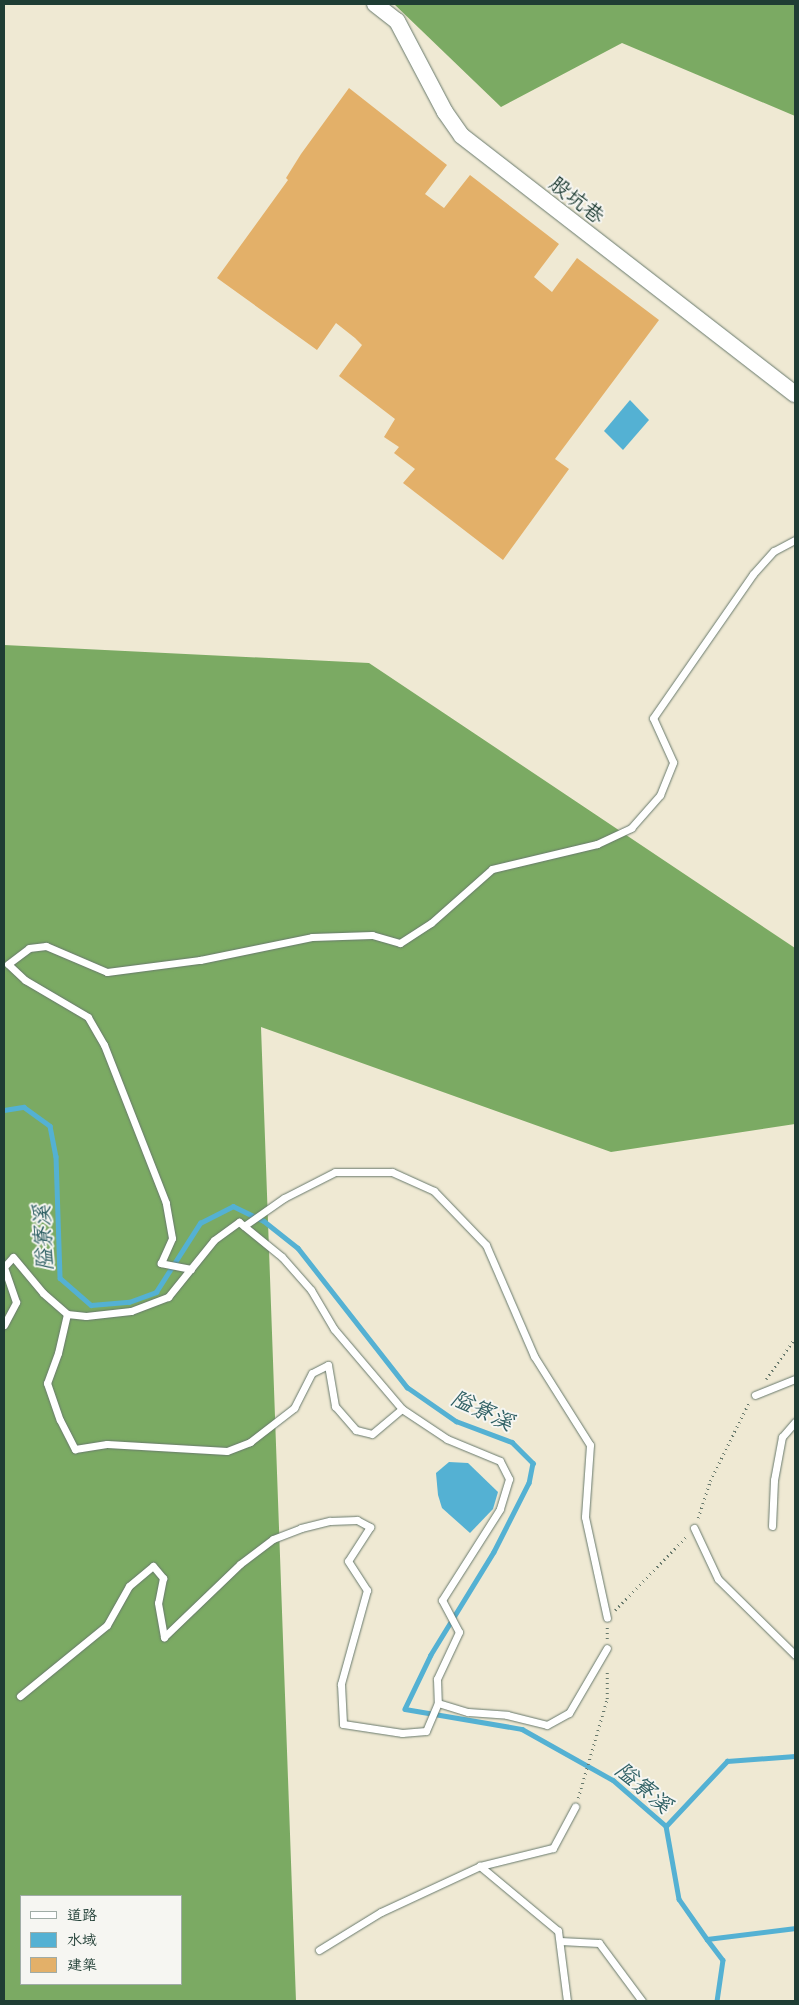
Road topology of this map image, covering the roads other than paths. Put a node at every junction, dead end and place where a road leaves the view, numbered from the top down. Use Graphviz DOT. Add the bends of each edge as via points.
graph roads {
  1 [pos="375,4"];
  2 [pos="795,394"];
  3 [pos="795,540"];
  4 [pos="244,1226"];
  5 [pos="191,1269"];
  6 [pos="67,1314"];
  7 [pos="4,1325"];
  8 [pos="795,1379"];
  9 [pos="754,1395"];
  10 [pos="402,1409"];
  11 [pos="795,1422"];
  12 [pos="772,1526"];
  13 [pos="694,1528"];
  14 [pos="607,1618"];
  15 [pos="607,1648"];
  16 [pos="795,1655"];
  17 [pos="20,1696"];
  18 [pos="438,1704"];
  19 [pos="575,1807"];
  20 [pos="480,1866"];
  21 [pos="560,1941"];
  22 [pos="319,1950"];
  23 [pos="567,2001"];
  24 [pos="642,2001"];
  1 -- 2 [label="street, 股坑巷" via="397,21 445,112 462,136"];
  3 -- 5 [label="lane" via="774,552 752,574 653,718 673,762 660,795 631,828 597,844 492,869 431,923 400,943 372,935 312,937 200,960 107,972 46,946 29,948 8,964 25,980 88,1017 104,1045 166,1204 172,1238 161,1263"];
  4 -- 5 [label="lane" via="239,1222 214,1240"];
  4 -- 10 [label="lane" via="282,1257 312,1290 334,1329"];
  4 -- 14 [label="lane" via="284,1198 335,1172 392,1172 434,1191 486,1245 534,1356 590,1445 585,1517"];
  5 -- 6 [label="lane" via="168,1297 131,1311 86,1316"];
  6 -- 7 [label="lane" via="44,1293 14,1257 4,1267 16,1302"];
  6 -- 10 [label="lane" via="47,1383 75,1449 107,1444 227,1450 250,1442 294,1408 312,1373 328,1365 335,1406 356,1430 372,1434"];
  8 -- 9 [label="lane"];
  10 -- 18 [label="lane" via="447,1439 500,1461 509,1479 497,1515 442,1600 459,1632 437,1679"];
  11 -- 12 [label="lane" via="782,1437 774,1480"];
  13 -- 16 [label="lane" via="718,1579"];
  15 -- 18 [label="lane" via="569,1713 547,1725"];
  17 -- 18 [label="lane" via="107,1624 129,1586 153,1566 163,1578 158,1603 164,1637 240,1564 273,1539 330,1521 357,1520 370,1527 348,1561 367,1590 341,1684 343,1724 402,1733 426,1732"];
  19 -- 20 [label="lane" via="553,1848"];
  20 -- 21 [label="lane" via="558,1931"];
  20 -- 22 [label="lane" via="381,1912"];
  21 -- 23 [label="lane"];
  21 -- 24 [label="lane" via="600,1942"];
}
